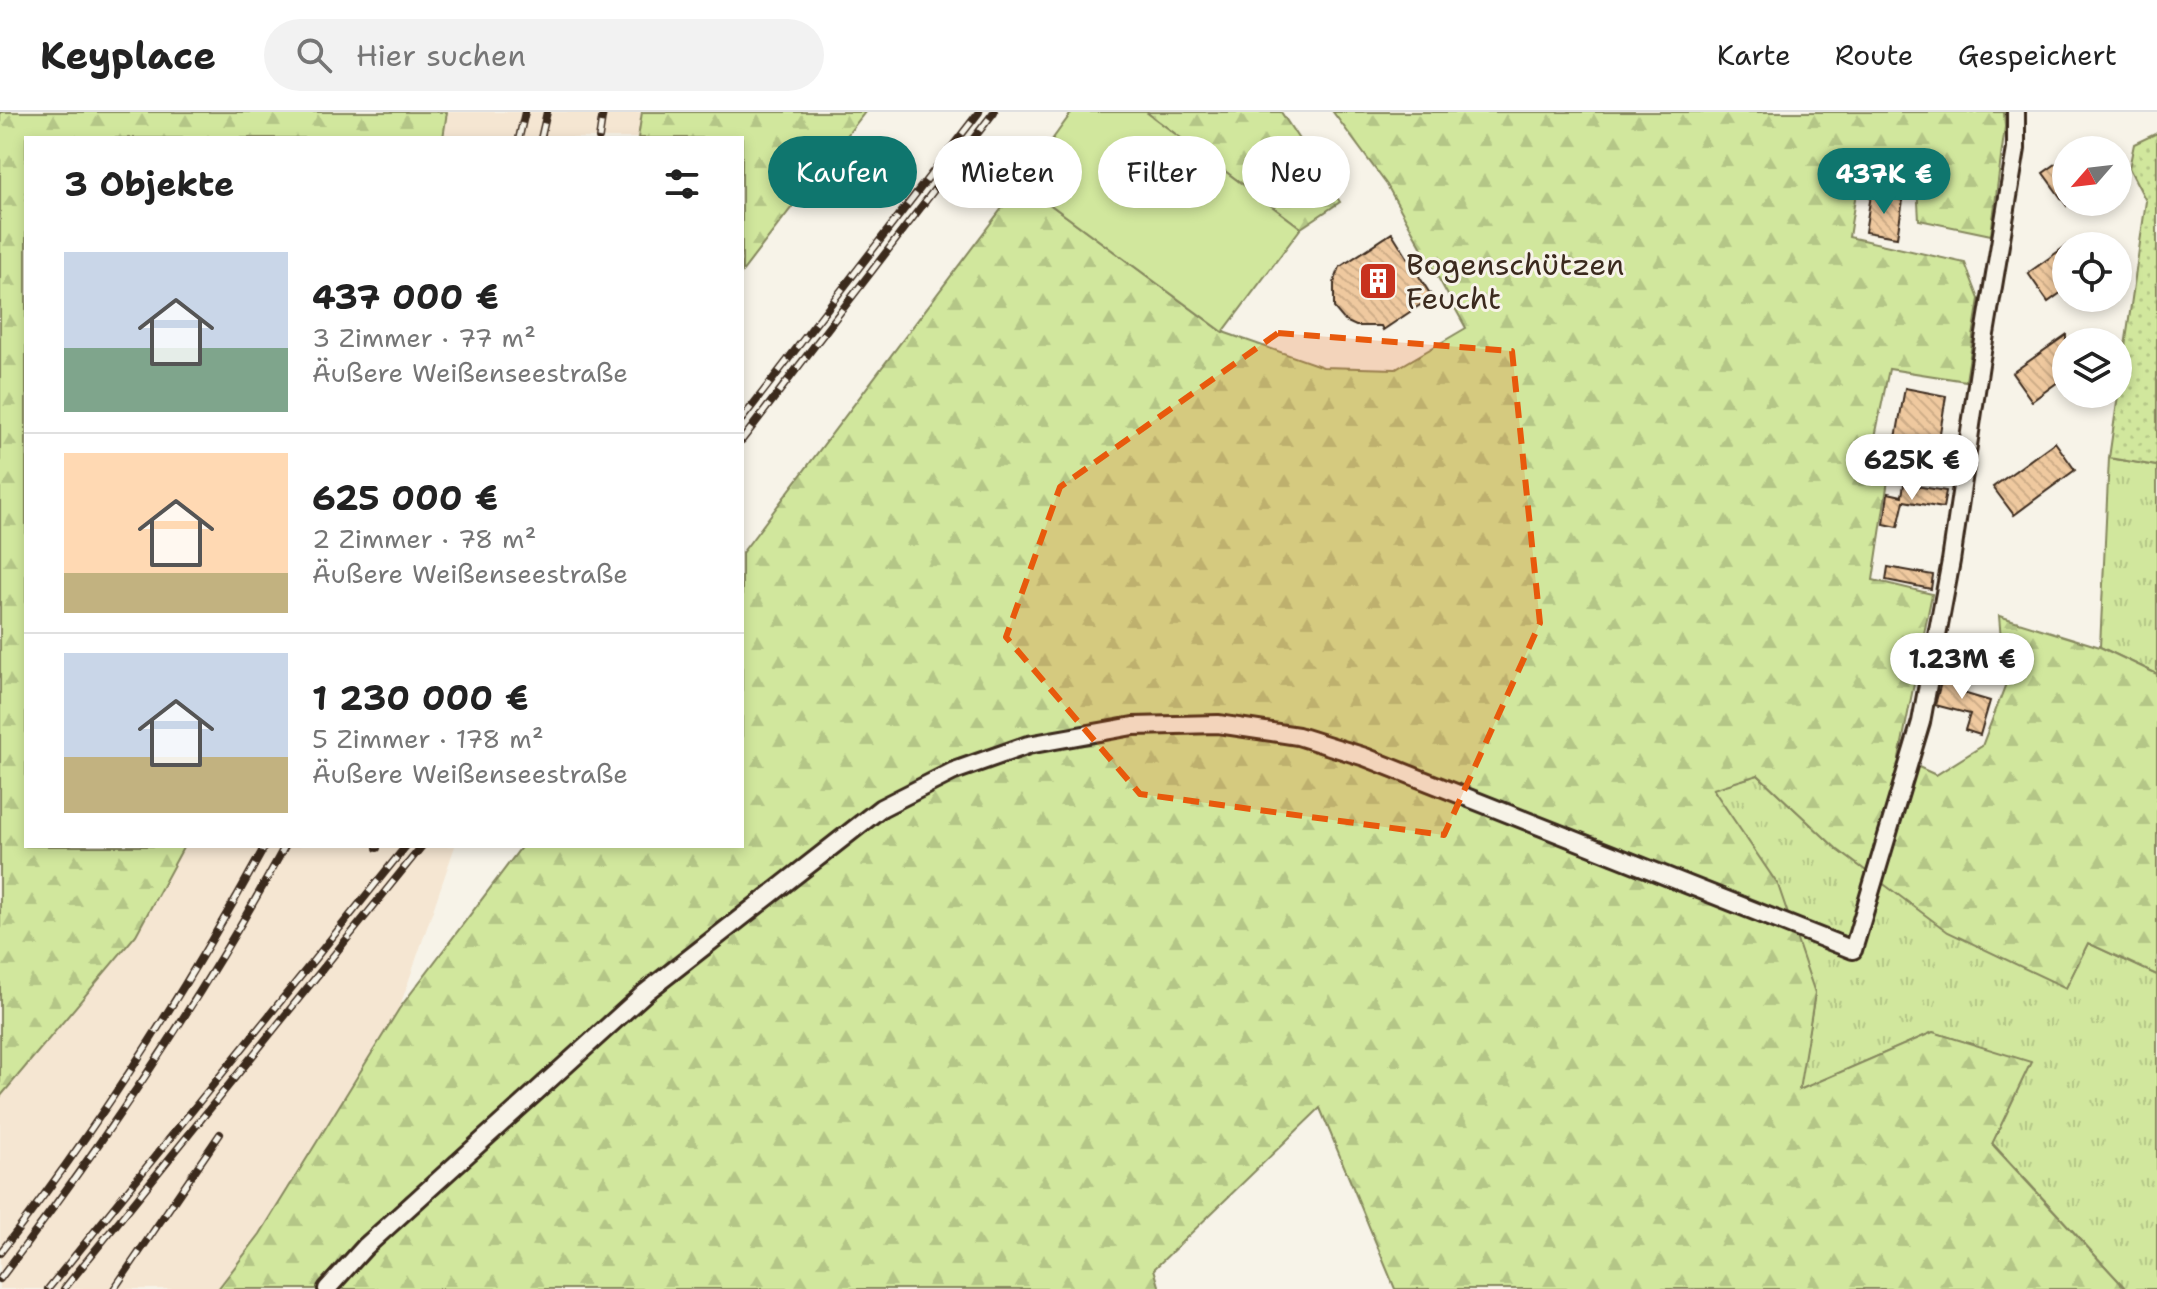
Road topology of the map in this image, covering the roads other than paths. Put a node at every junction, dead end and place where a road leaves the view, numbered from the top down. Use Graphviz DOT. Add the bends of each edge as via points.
graph roads {
  1 [pos="2016,112"];
  2 [pos="327,1289"];
  1 -- 2 [label="street" via="2016,149 1945,600 1921,722 1853,950 1365,757 1298,736 1218,724 1133,726 1028,745 954,771 868,818 646,992 365,1247"];
}
